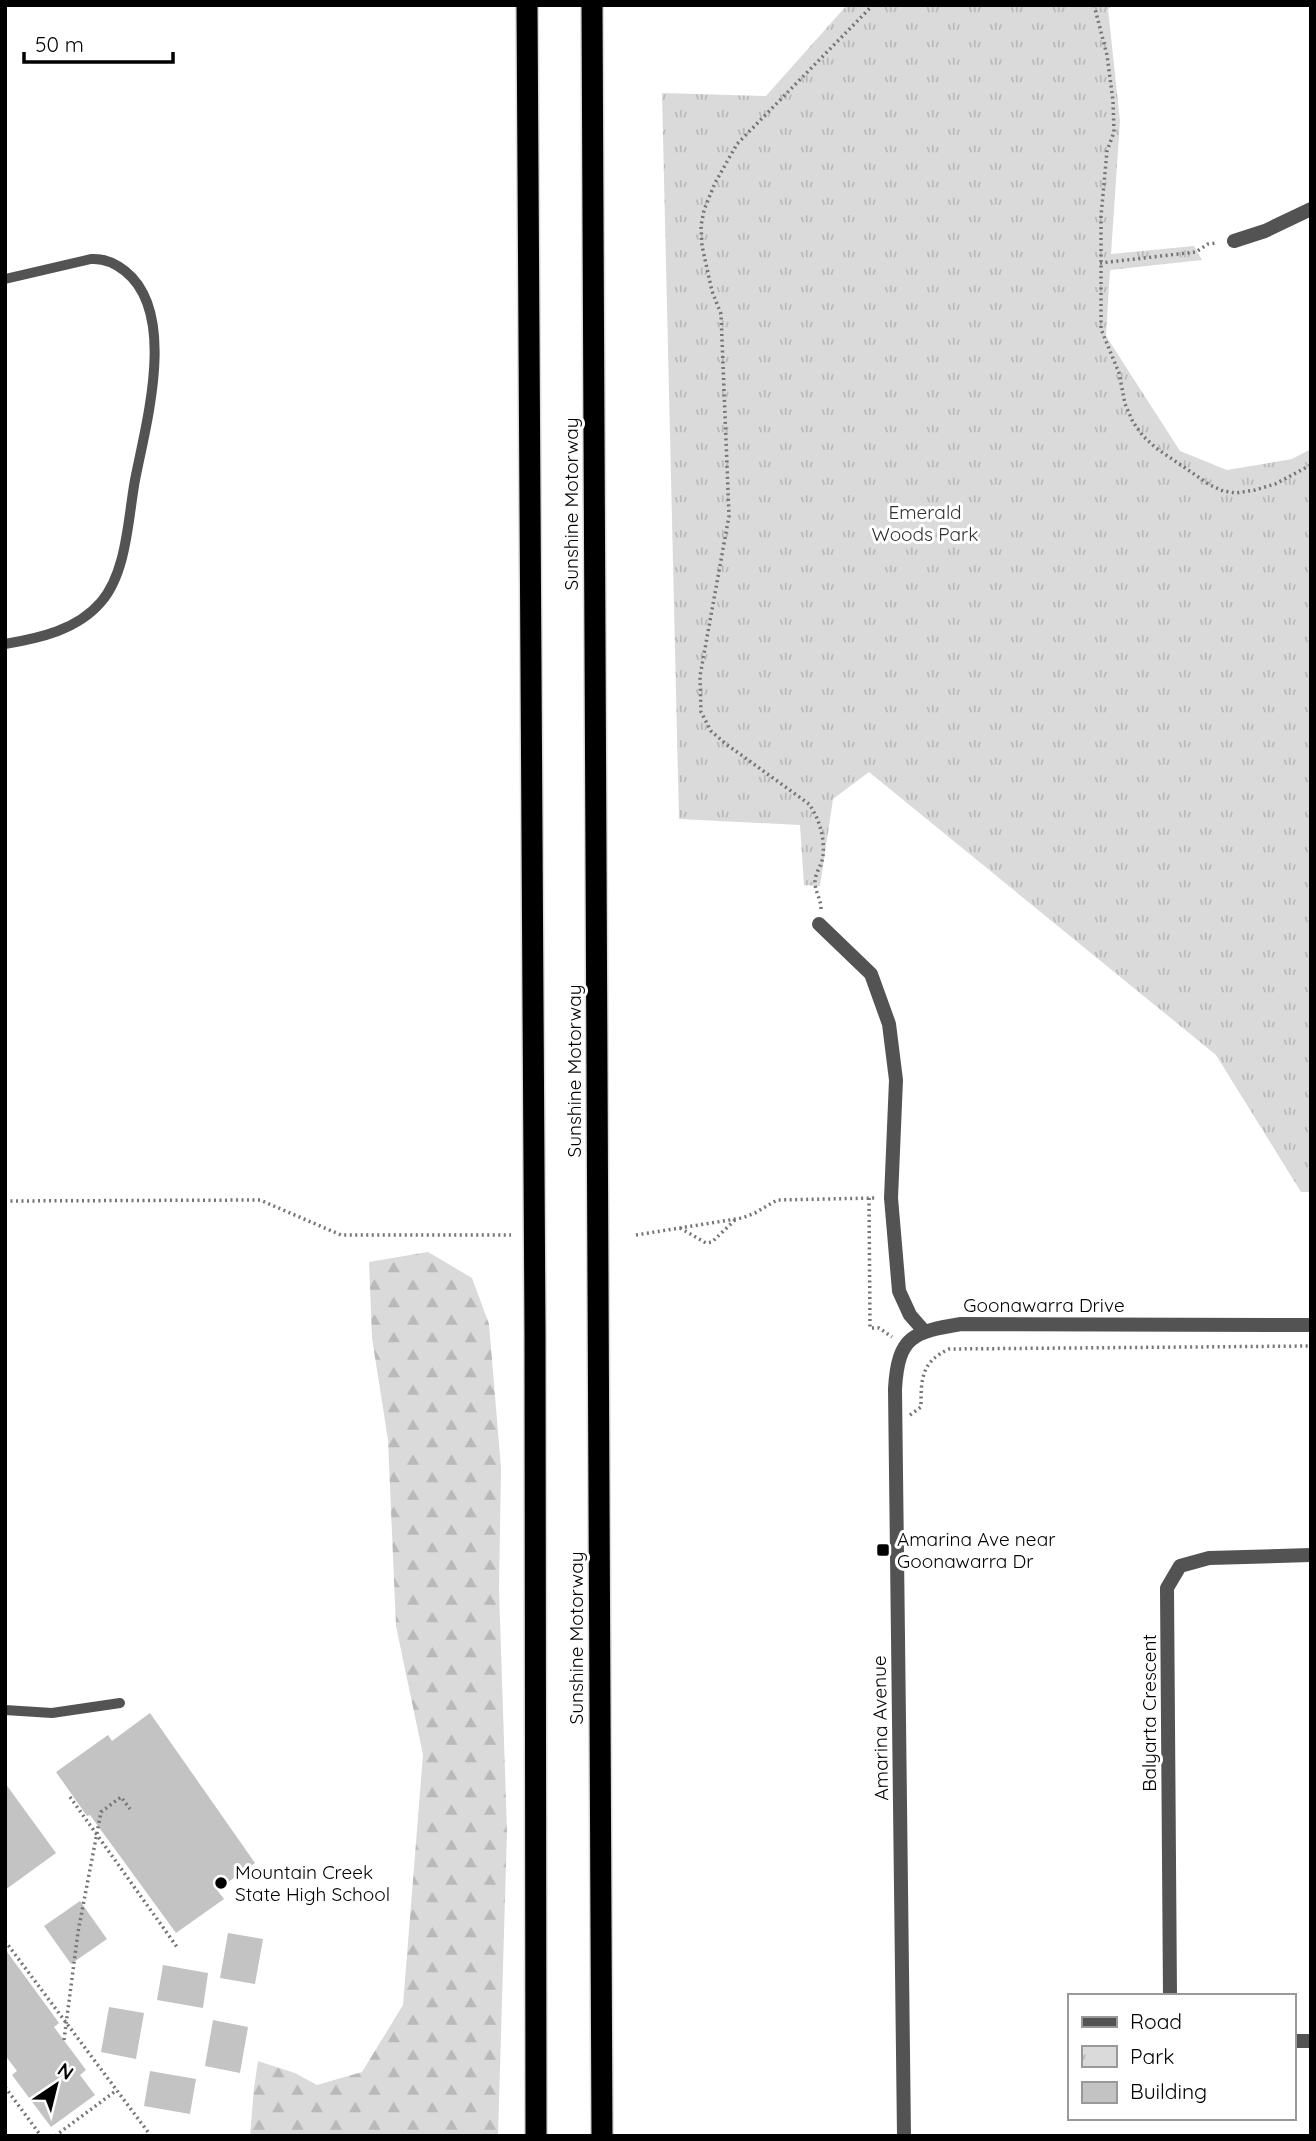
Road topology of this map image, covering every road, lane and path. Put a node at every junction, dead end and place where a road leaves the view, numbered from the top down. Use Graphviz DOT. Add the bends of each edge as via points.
graph roads {
  1 [pos="527,5"];
  2 [pos="592,5"];
  3 [pos="873,5"];
  4 [pos="1094,5"];
  5 [pos="1311,209"];
  6 [pos="1234,241"];
  7 [pos="1100,263"];
  8 [pos="5,279"];
  9 [pos="1311,465"];
  10 [pos="5,643"];
  11 [pos="819,924"];
  12 [pos="869,1198"];
  13 [pos="891,1198"];
  14 [pos="5,1201"];
  15 [pos="736,1219"];
  16 [pos="678,1227"];
  17 [pos="511,1235"];
  18 [pos="636,1235"];
  19 [pos="1311,1325"];
  20 [pos="924,1331"];
  21 [pos="886,1332"];
  22 [pos="1311,1346"];
  23 [pos="896,1424"];
  24 [pos="1311,1555"];
  25 [pos="120,1703"];
  26 [pos="5,1710"];
  27 [pos="70,1797"];
  28 [pos="130,1809"];
  29 [pos="97,1834"];
  30 [pos="5,1941"];
  31 [pos="177,1947"];
  32 [pos="1170,1994"];
  33 [pos="67,2025"];
  34 [pos="64,2040"];
  35 [pos="5,2087"];
  36 [pos="117,2090"];
  37 [pos="41,2136"];
  38 [pos="55,2136"];
  39 [pos="151,2136"];
  40 [pos="536,2136"];
  41 [pos="602,2136"];
  42 [pos="904,2136"];
  1 -- 40 [label="highway"];
  2 -- 41 [label="highway, Sunshine Motorway"];
  3 -- 11 [label="path" via="737,144 715,183 701,226 712,291 721,314 729,516 699,676 701,712 711,731 809,804 817,815 823,857 815,880 821,901"];
  4 -- 7 [label="path" via="1107,55 1114,132 1107,151"];
  5 -- 6 [label="street"];
  6 -- 7 [label="path" via="1208,244 1196,252"];
  7 -- 9 [label="path" via="1101,329 1119,373 1125,404 1143,436 1223,491 1255,490"];
  8 -- 10 [label="lane" via="91,259 113,263 144,293 154,352 147,419 121,561 112,586 95,608 71,625"];
  11 -- 13 [label="street" via="870,974 889,1024 896,1080"];
  12 -- 13 [label="path"];
  12 -- 15 [label="path" via="777,1200"];
  12 -- 21 [label="path" via="870,1328"];
  13 -- 20 [label="street" via="899,1291"];
  14 -- 17 [label="path" via="260,1200 341,1235"];
  15 -- 16 [label="path"];
  15 -- 16 [label="path" via="706,1243"];
  16 -- 18 [label="path"];
  19 -- 20 [label="street, Goonawarra Drive" via="961,1324"];
  20 -- 23 [label="street, Amarina Avenue" via="908,1340 900,1356"];
  22 -- 23 [label="path" via="949,1349 926,1368 921,1407"];
  23 -- 42 [label="street, Amarina Avenue"];
  24 -- 32 [label="street, Balyarta Crescent" via="1209,1558 1180,1566 1167,1588"];
  25 -- 26 [label="lane" via="52,1713"];
  27 -- 29 [label="path"];
  28 -- 29 [label="path" via="121,1797 101,1812"];
  29 -- 31 [label="path"];
  29 -- 33 [label="path" via="78,1932"];
  30 -- 33 [label="path"];
  33 -- 34 [label="path"];
  33 -- 36 [label="path"];
  35 -- 37 [label="path"];
  36 -- 38 [label="path"];
  36 -- 39 [label="path"];
}
